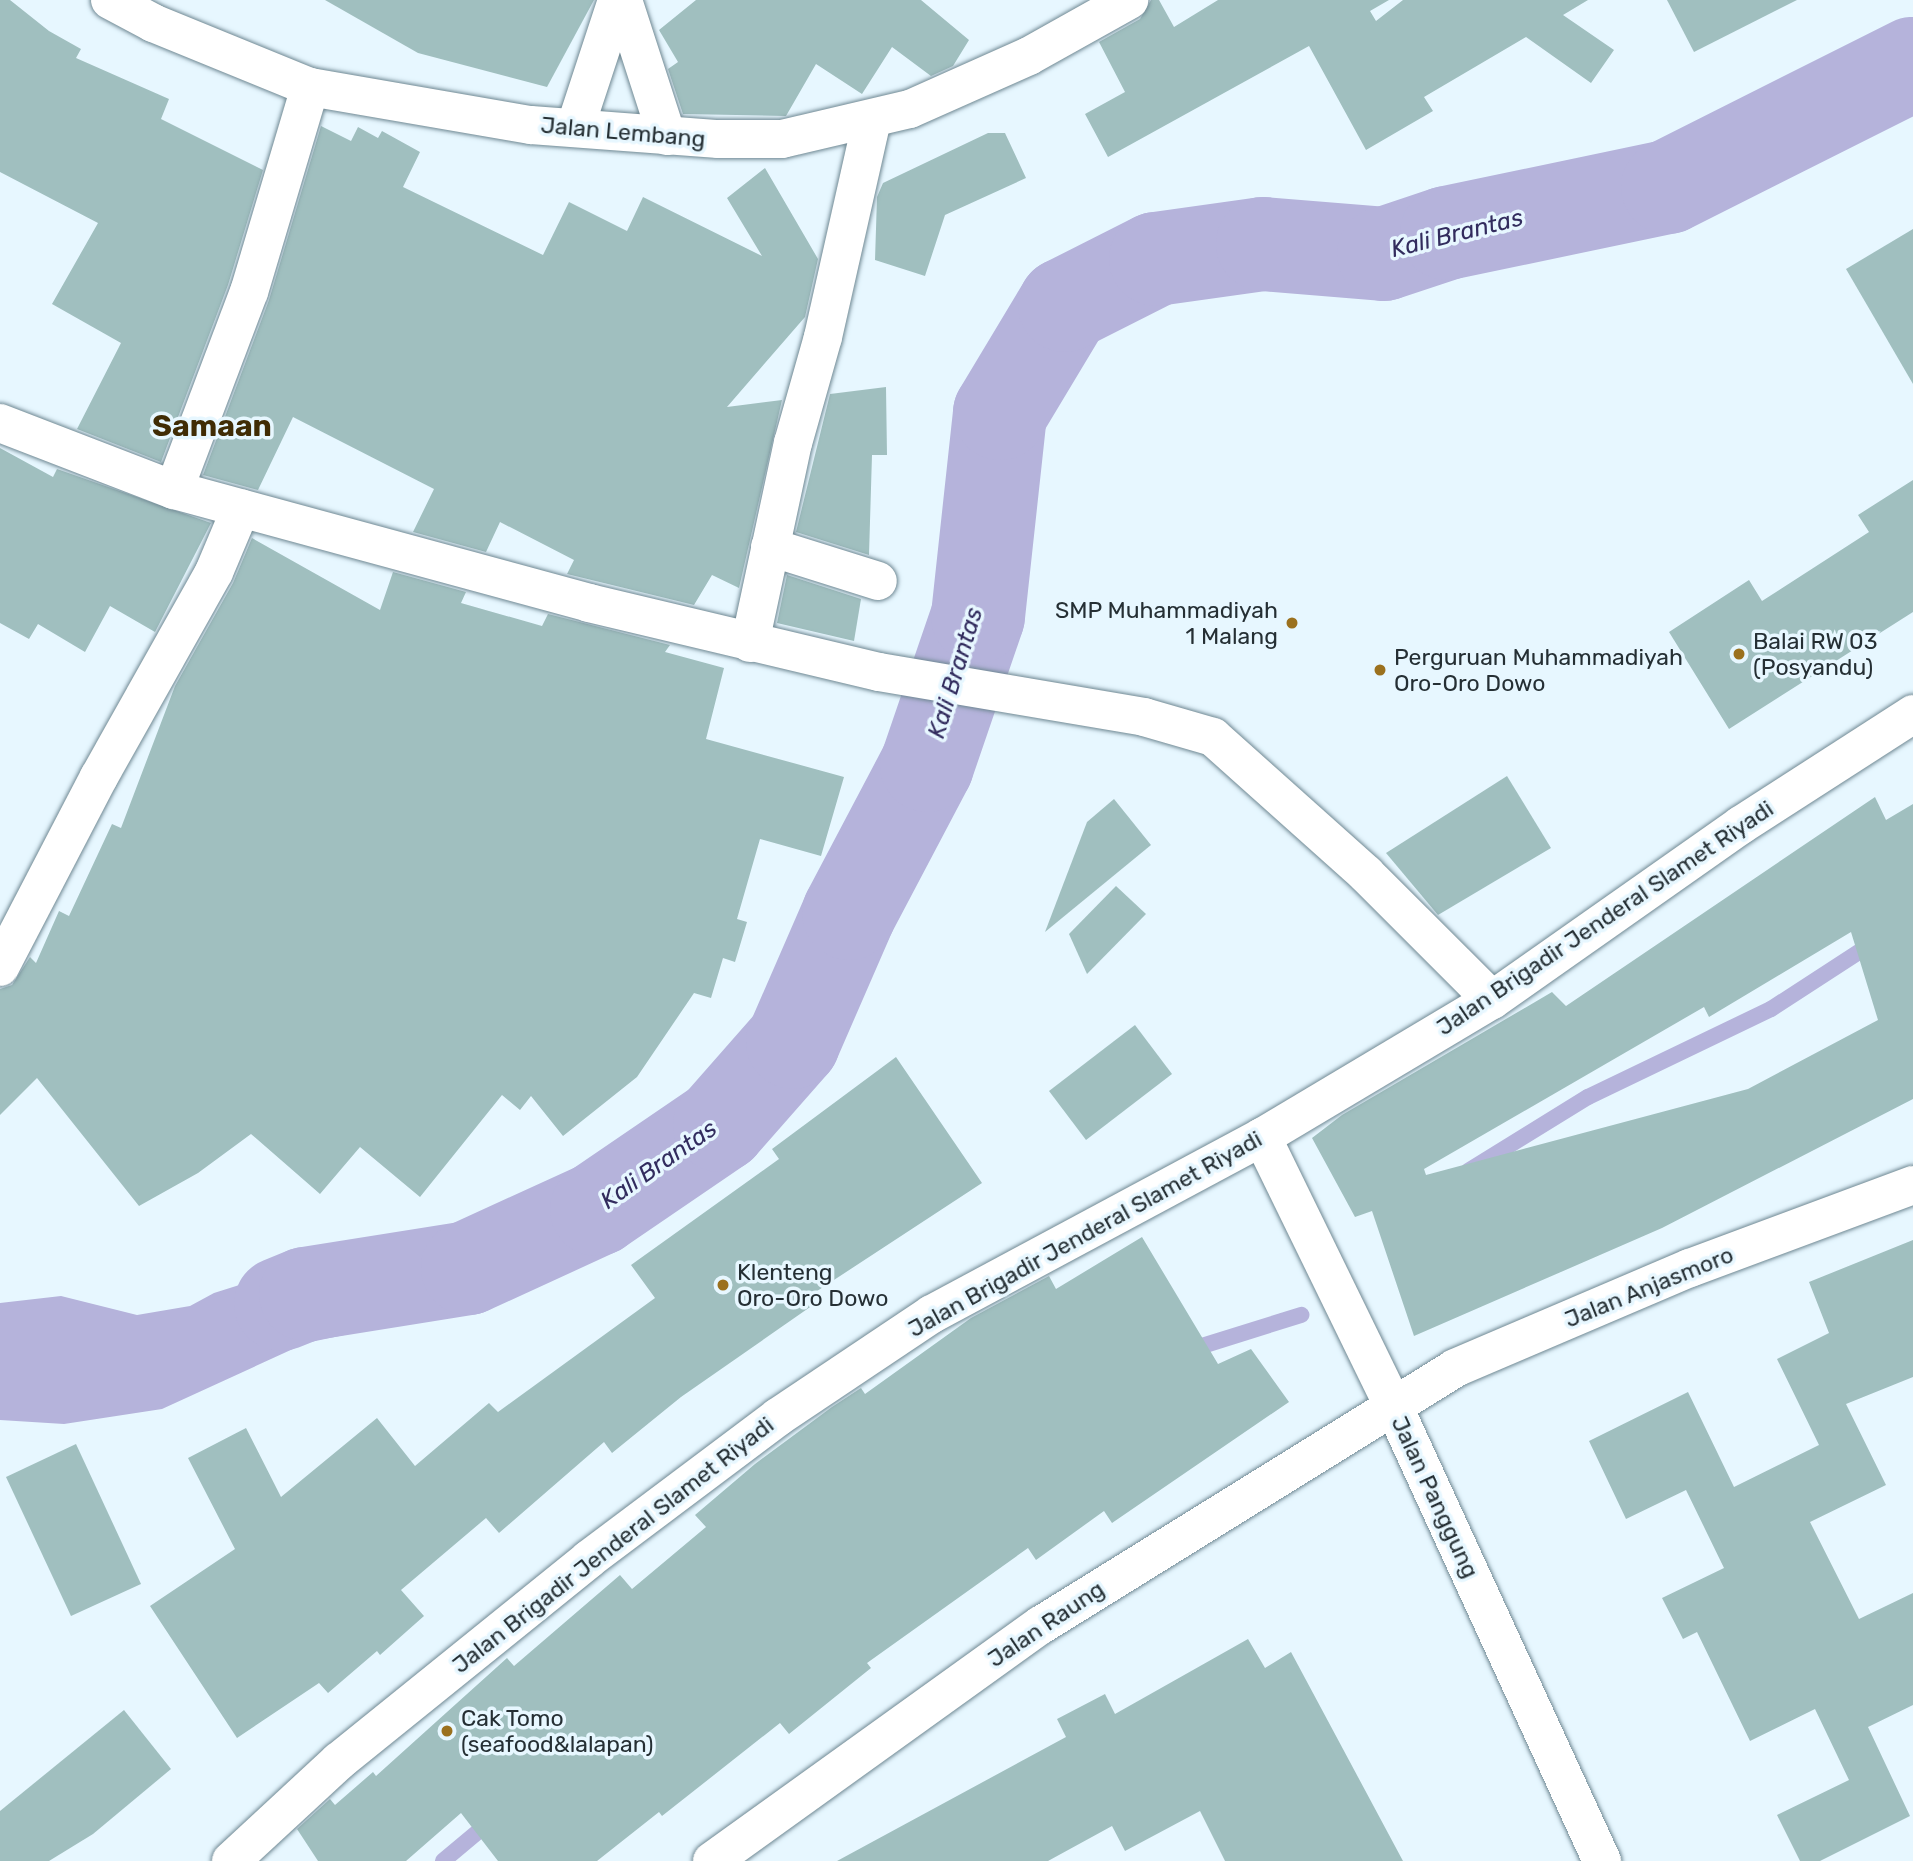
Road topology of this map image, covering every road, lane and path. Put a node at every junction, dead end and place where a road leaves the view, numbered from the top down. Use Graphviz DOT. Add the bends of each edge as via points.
graph roads {
  1 [pos="110,0"];
  2 [pos="617,0"];
  3 [pos="623,0"];
  4 [pos="1129,0"];
  5 [pos="310,88"];
  6 [pos="872,120"];
  7 [pos="575,128"];
  8 [pos="667,136"];
  9 [pos="0,423"];
  10 [pos="174,490"];
  11 [pos="241,508"];
  12 [pos="770,547"];
  13 [pos="878,582"];
  14 [pos="750,643"];
  15 [pos="1913,714"];
  16 [pos="0,967"];
  17 [pos="1492,1000"];
  18 [pos="1262,1137"];
  19 [pos="1913,1185"];
  20 [pos="1393,1405"];
  21 [pos="728,1856"];
  22 [pos="231,1861"];
  23 [pos="1602,1861"];
  1 -- 5 [label="street, Jalan Lembang" via="153,23"];
  2 -- 7 [label="street"];
  3 -- 8 [label="street"];
  4 -- 6 [label="street, Jalan Lembang" via="1029,56 910,110"];
  5 -- 7 [label="street, Jalan Lembang" via="531,125"];
  5 -- 10 [label="street" via="248,292"];
  6 -- 8 [label="street, Jalan Lembang" via="782,139"];
  6 -- 12 [label="street"];
  7 -- 8 [label="street, Jalan Lembang"];
  9 -- 10 [label="street"];
  10 -- 11 [label="street"];
  11 -- 14 [label="street"];
  11 -- 16 [label="street" via="214,572"];
  12 -- 13 [label="street"];
  12 -- 14 [label="street"];
  14 -- 17 [label="street" via="879,672 1144,717 1213,737 1366,874"];
  15 -- 17 [label="street, Jalan Brigadir Jenderal Slamet Riyadi" via="1741,825"];
  17 -- 18 [label="street, Jalan Brigadir Jenderal Slamet Riyadi"];
  18 -- 20 [label="street, Jalan Panggung"];
  18 -- 22 [label="street, Jalan Brigadir Jenderal Slamet Riyadi" via="932,1314 778,1417 589,1559 339,1761"];
  19 -- 20 [label="street, Jalan Anjasmoro" via="1690,1268 1455,1368"];
  20 -- 21 [label="street, Jalan Raung" via="1041,1625"];
  20 -- 23 [label="street, Jalan Panggung"];
}
